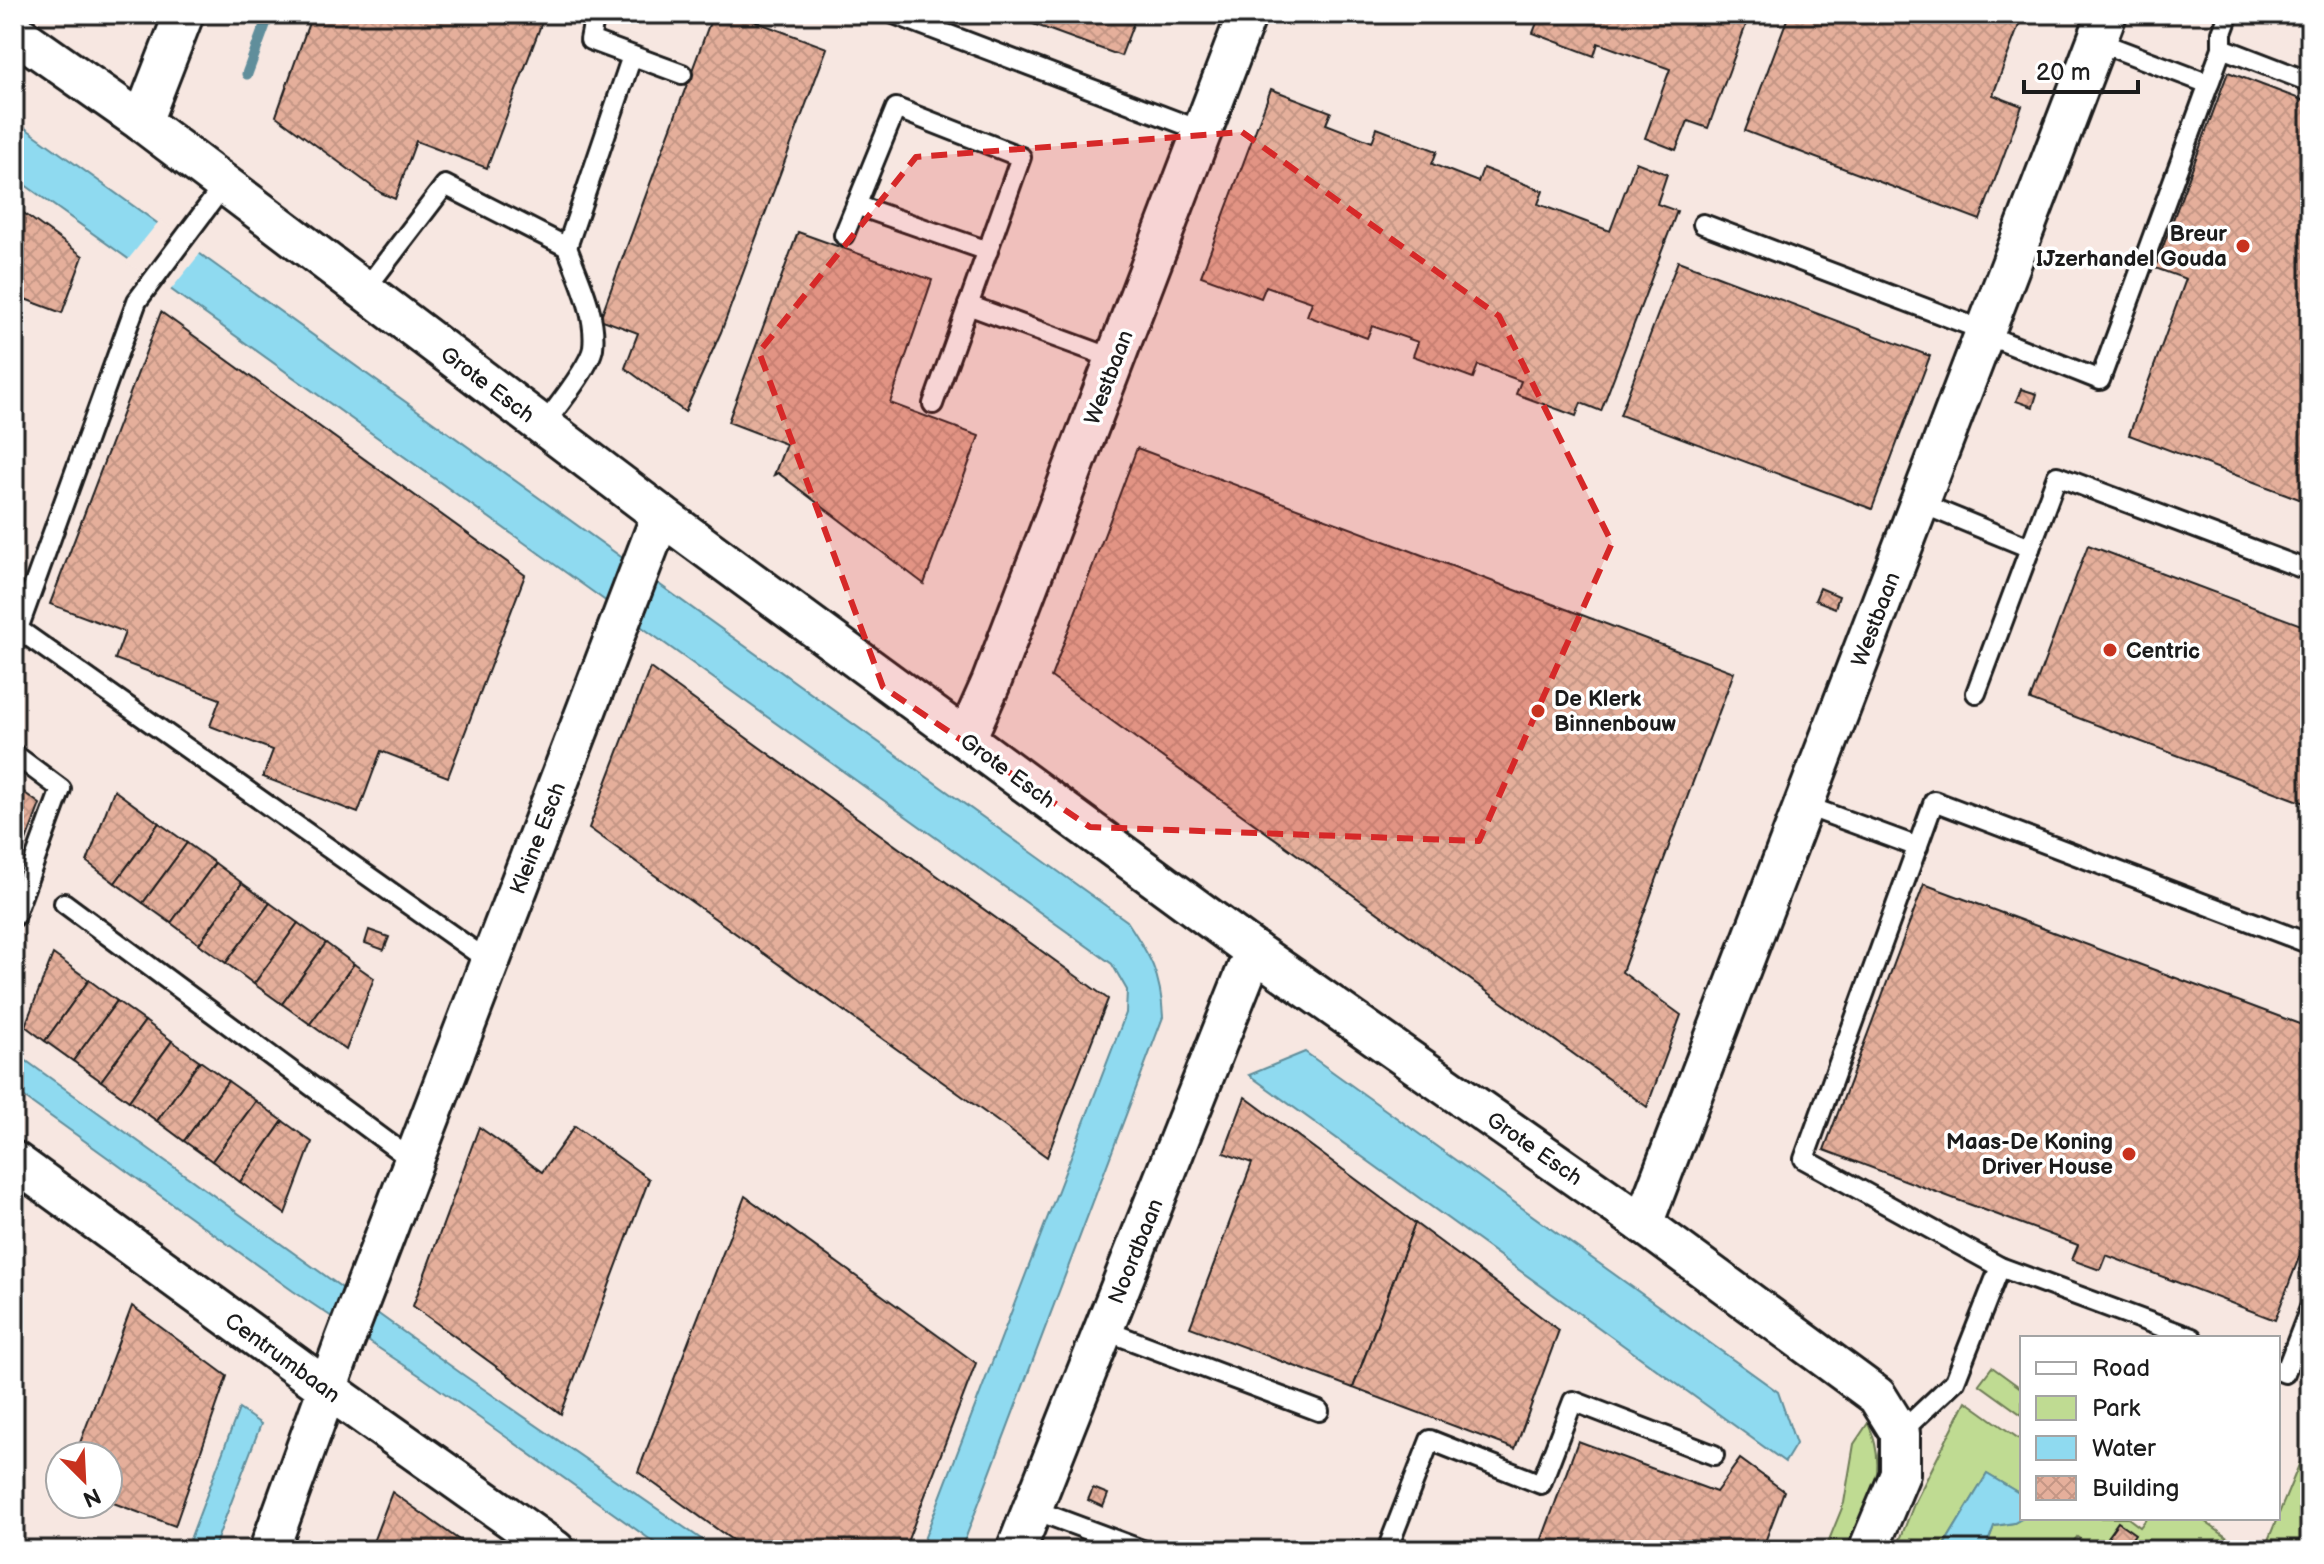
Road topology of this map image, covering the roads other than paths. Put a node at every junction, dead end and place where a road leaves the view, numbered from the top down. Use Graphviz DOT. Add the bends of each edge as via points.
graph roads {
  1 [pos="184,14"];
  2 [pos="595,14"];
  3 [pos="894,14"];
  4 [pos="1247,14"];
  5 [pos="2229,14"];
  6 [pos="2102,27"];
  7 [pos="14,32"];
  8 [pos="2222,48"];
  9 [pos="632,56"];
  10 [pos="682,74"];
  11 [pos="2310,82"];
  12 [pos="2209,84"];
  13 [pos="142,122"];
  14 [pos="1202,131"];
  15 [pos="224,185"];
  16 [pos="856,205"];
  17 [pos="1703,224"];
  18 [pos="844,235"];
  19 [pos="567,247"];
  20 [pos="988,251"];
  21 [pos="364,291"];
  22 [pos="968,305"];
  23 [pos="1985,332"];
  24 [pos="1115,359"];
  25 [pos="933,404"];
  26 [pos="543,426"];
  27 [pos="1920,503"];
  28 [pos="661,515"];
  29 [pos="2030,548"];
  30 [pos="2310,571"];
  31 [pos="1976,693"];
  32 [pos="966,739"];
  33 [pos="14,754"];
  34 [pos="1804,805"];
  35 [pos="1918,847"];
  36 [pos="64,903"];
  37 [pos="14,917"];
  38 [pos="2310,944"];
  39 [pos="1254,951"];
  40 [pos="490,962"];
  41 [pos="14,1161"];
  42 [pos="413,1161"];
  43 [pos="1643,1224"];
  44 [pos="2000,1267"];
  45 [pos="2310,1308"];
  46 [pos="1104,1330"];
  47 [pos="2187,1336"];
  48 [pos="2280,1371"];
  49 [pos="329,1390"];
  50 [pos="1319,1411"];
  51 [pos="1900,1433"];
  52 [pos="1714,1455"];
  53 [pos="1032,1509"];
  54 [pos="269,1550"];
  55 [pos="555,1550"];
  56 [pos="1016,1550"];
  57 [pos="1142,1550"];
  58 [pos="1387,1550"];
  59 [pos="1868,1550"];
  1 -- 13 [label="street"];
  2 -- 9 [label="lane" via="590,40"];
  3 -- 14 [label="lane"];
  4 -- 14 [label="street, Westbaan"];
  5 -- 8 [label="lane"];
  6 -- 12 [label="lane"];
  6 -- 23 [label="street, Westbaan"];
  7 -- 13 [label="street, Grote Esch"];
  8 -- 11 [label="lane"];
  8 -- 12 [label="lane"];
  9 -- 10 [label="lane"];
  9 -- 19 [label="lane"];
  12 -- 23 [label="lane" via="2100,380"];
  13 -- 15 [label="street, Grote Esch"];
  14 -- 24 [label="street, Westbaan"];
  15 -- 21 [label="street, Grote Esch"];
  15 -- 40 [label="lane" via="137,301 18,629"];
  16 -- 18 [label="lane"];
  16 -- 20 [label="lane"];
  16 -- 20 [label="lane" via="896,108 1021,157"];
  17 -- 23 [label="lane"];
  19 -- 21 [label="lane" via="445,185"];
  19 -- 26 [label="lane" via="590,312 593,350"];
  20 -- 22 [label="lane"];
  21 -- 26 [label="street, Grote Esch"];
  22 -- 24 [label="lane"];
  22 -- 25 [label="lane"];
  23 -- 27 [label="street, Westbaan"];
  24 -- 32 [label="street, Westbaan"];
  26 -- 28 [label="street, Grote Esch"];
  27 -- 29 [label="lane"];
  27 -- 34 [label="street, Westbaan"];
  28 -- 32 [label="street, Grote Esch"];
  28 -- 40 [label="street, Kleine Esch"];
  29 -- 30 [label="lane" via="2057,476"];
  29 -- 31 [label="lane"];
  32 -- 39 [label="street, Grote Esch"];
  33 -- 37 [label="lane" via="61,789"];
  34 -- 35 [label="lane"];
  34 -- 43 [label="street, Westbaan"];
  35 -- 38 [label="lane" via="1934,801"];
  35 -- 44 [label="lane" via="1804,1159"];
  36 -- 42 [label="lane"];
  39 -- 43 [label="street, Grote Esch"];
  39 -- 46 [label="street, Noordbaan"];
  40 -- 42 [label="street, Kleine Esch"];
  41 -- 49 [label="street, Centrumbaan"];
  42 -- 49 [label="street, Kleine Esch"];
  43 -- 51 [label="street, Grote Esch" via="1877,1396"];
  44 -- 47 [label="lane"];
  44 -- 51 [label="lane" via="1955,1381"];
  45 -- 48 [label="lane" via="2285,1373"];
  46 -- 50 [label="lane"];
  46 -- 53 [label="street, Noordbaan"];
  49 -- 54 [label="street, Kleine Esch"];
  49 -- 55 [label="street, Centrumbaan"];
  51 -- 59 [label="street" via="1900,1474"];
  52 -- 58 [label="lane" via="1573,1401 1541,1484 1430,1440"];
  53 -- 56 [label="street, Noordbaan"];
  53 -- 57 [label="lane"];
}
